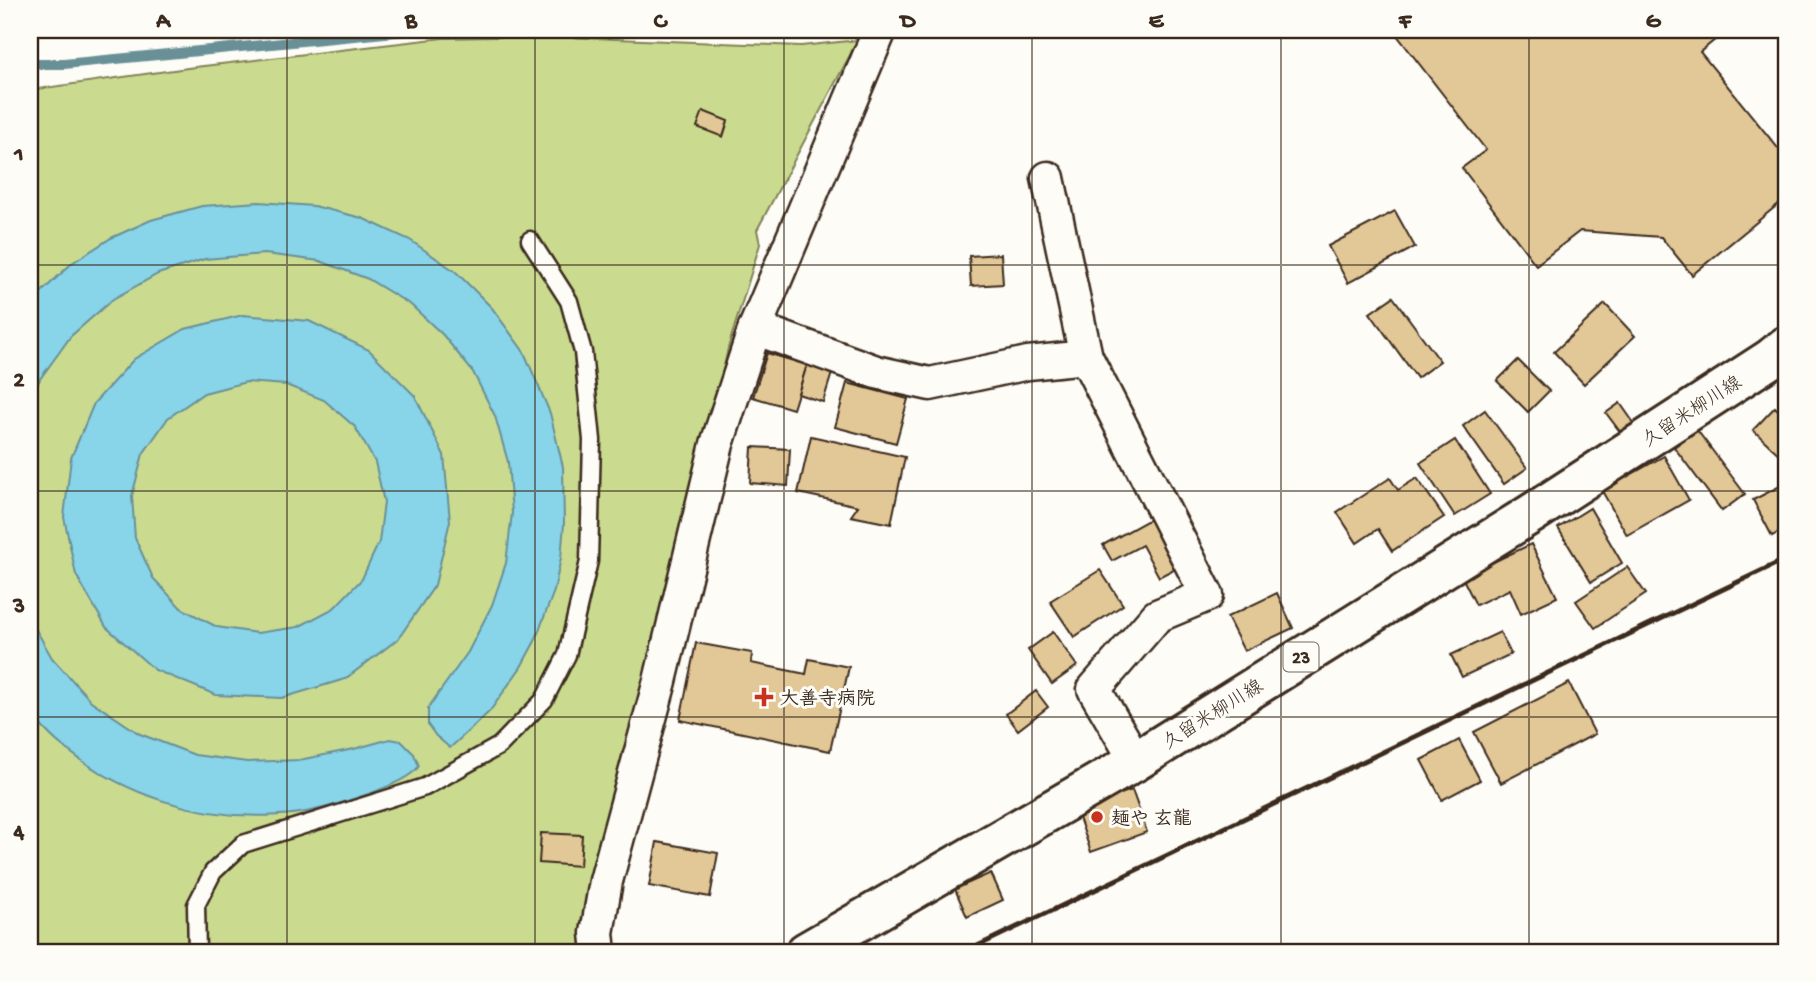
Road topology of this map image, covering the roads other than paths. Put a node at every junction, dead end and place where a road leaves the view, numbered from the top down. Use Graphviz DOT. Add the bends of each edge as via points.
graph roads {
  1 [pos="880,30"];
  2 [pos="1048,178"];
  3 [pos="530,240"];
  4 [pos="755,328"];
  5 [pos="1786,346"];
  6 [pos="1086,357"];
  7 [pos="1136,761"];
  8 [pos="197,952"];
  9 [pos="599,952"];
  10 [pos="806,952"];
  1 -- 4 [label="street"];
  2 -- 6 [label="street"];
  3 -- 8 [label="lane" via="569,301 583,352 592,440 589,561 567,655 544,700 499,746 425,787 243,844 214,872 197,905"];
  4 -- 6 [label="street" via="876,372 930,384 1028,363"];
  4 -- 9 [label="street" via="717,444 606,881 597,933"];
  5 -- 7 [label="main road, 久留米柳川線 / 23" via="1531,514"];
  6 -- 7 [label="street" via="1207,595 1157,616 1094,689"];
  7 -- 10 [label="main road, 久留米柳川線 / 23"];
}
